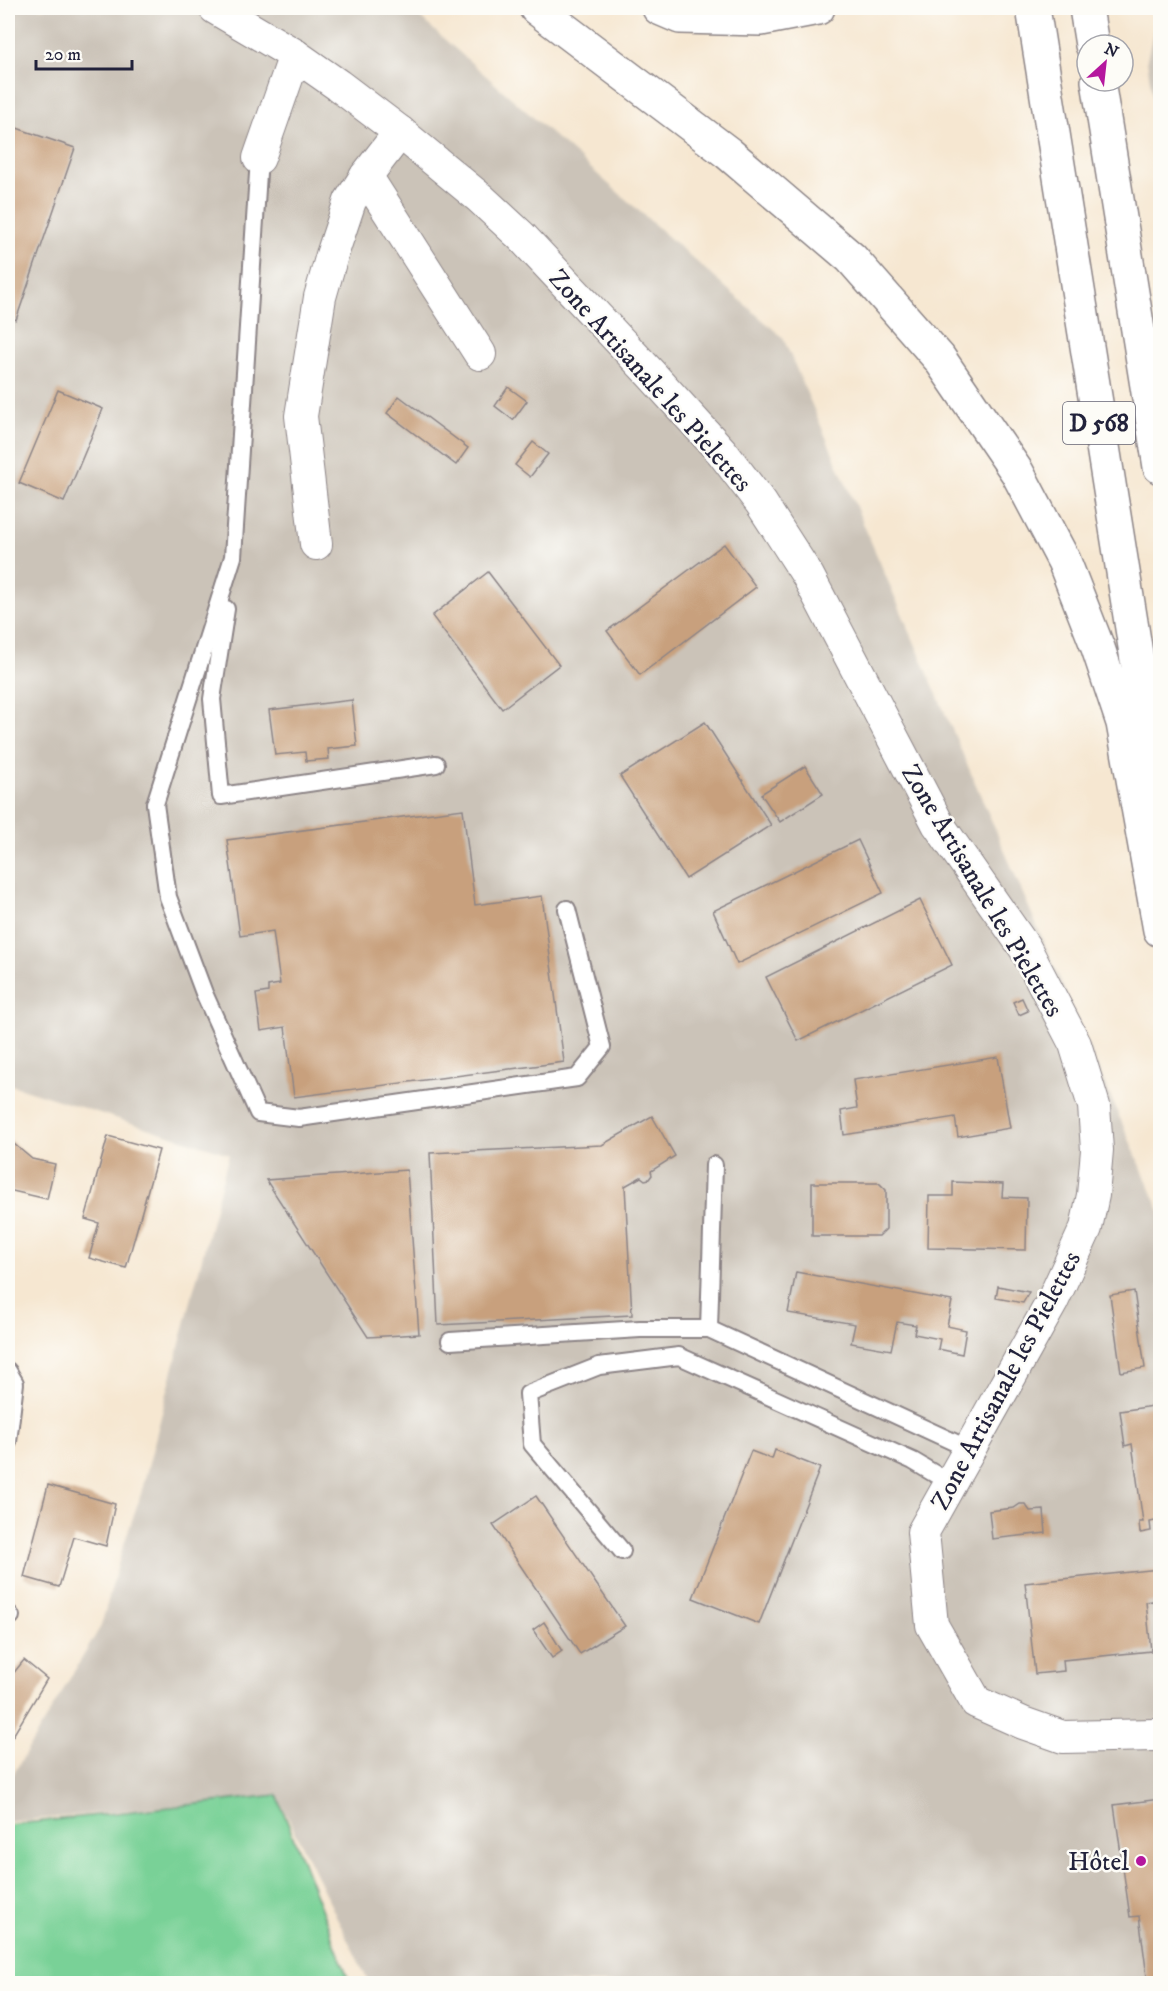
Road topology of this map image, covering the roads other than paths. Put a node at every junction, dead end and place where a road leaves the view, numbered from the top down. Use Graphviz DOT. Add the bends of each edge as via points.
graph roads {
  1 [pos="215,8"];
  2 [pos="536,8"];
  3 [pos="659,8"];
  4 [pos="818,8"];
  5 [pos="1033,8"];
  6 [pos="1086,8"];
  7 [pos="1090,33"];
  8 [pos="295,56"];
  9 [pos="1100,93"];
  10 [pos="400,132"];
  11 [pos="258,158"];
  12 [pos="366,176"];
  13 [pos="480,354"];
  14 [pos="1161,467"];
  15 [pos="316,544"];
  16 [pos="233,557"];
  17 [pos="436,764"];
  18 [pos="1161,838"];
  19 [pos="567,909"];
  20 [pos="1161,930"];
  21 [pos="714,1165"];
  22 [pos="709,1329"];
  23 [pos="450,1341"];
  24 [pos="8,1371"];
  25 [pos="8,1442"];
  26 [pos="969,1449"];
  27 [pos="950,1483"];
  28 [pos="622,1551"];
  29 [pos="1159,1734"];
  1 -- 8 [label="street, Zone Artisanale les Pielettes"];
  2 -- 20 [label="main road" via="728,153 851,258 939,358 1017,472 1064,561 1123,723"];
  3 -- 4 [label="main road" via="680,17 761,19"];
  5 -- 18 [label="main road, D 568" via="1146,716"];
  6 -- 7 [label="main road"];
  8 -- 10 [label="street, Zone Artisanale les Pielettes"];
  8 -- 11 [label="street"];
  9 -- 14 [label="main road, D 568"];
  10 -- 12 [label="street"];
  10 -- 26 [label="street, Zone Artisanale les Pielettes" via="520,236 722,452 761,503 808,576 938,824 1025,948 1075,1044 1094,1106 1097,1150 1086,1228 1052,1302"];
  11 -- 16 [label="lane"];
  12 -- 13 [label="street"];
  12 -- 15 [label="street" via="350,201 320,297 301,416"];
  16 -- 17 [label="lane" via="212,699 221,796"];
  16 -- 19 [label="lane" via="155,804 168,897 204,993 258,1113 299,1118 577,1078 602,1047"];
  21 -- 22 [label="lane"];
  22 -- 23 [label="lane" via="640,1329"];
  22 -- 26 [label="lane"];
  24 -- 25 [label="lane" via="15,1383"];
  26 -- 27 [label="street, Zone Artisanale les Pielettes"];
  27 -- 28 [label="lane" via="913,1461 679,1356 599,1366 528,1394 532,1444"];
  27 -- 29 [label="street, Zone Artisanale les Pielettes" via="923,1532 932,1625 976,1702 1063,1737"];
}
